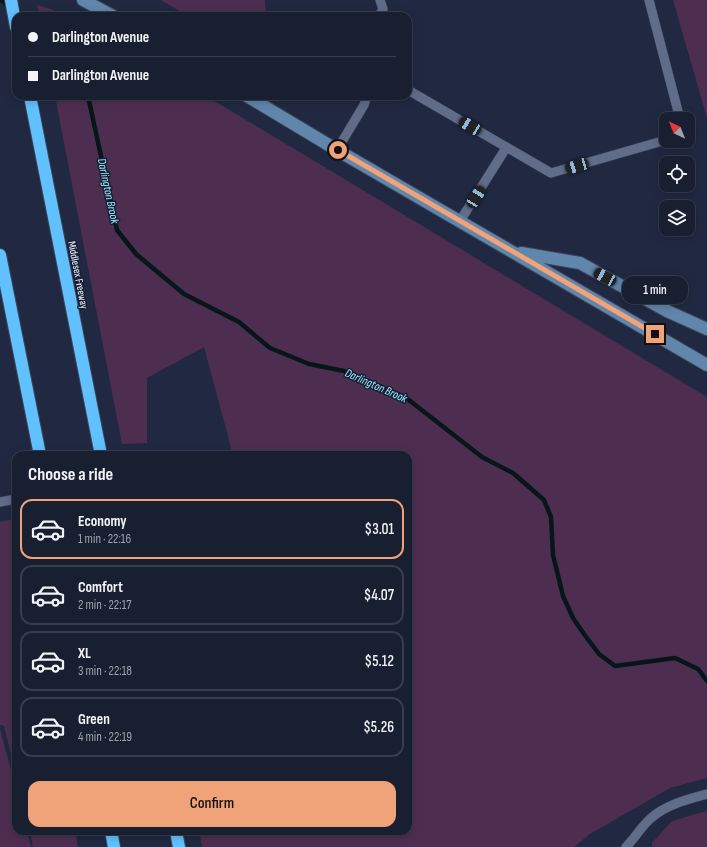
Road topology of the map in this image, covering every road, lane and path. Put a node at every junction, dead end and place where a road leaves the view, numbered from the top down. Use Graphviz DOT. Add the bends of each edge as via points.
graph roads {
  1 [pos="11,0"];
  2 [pos="83,0"];
  3 [pos="380,0"];
  4 [pos="649,0"];
  5 [pos="13,12"];
  6 [pos="106,12"];
  7 [pos="382,12"];
  8 [pos="412,92"];
  9 [pos="30,100"];
  10 [pos="254,100"];
  11 [pos="366,100"];
  12 [pos="678,112"];
  13 [pos="659,142"];
  14 [pos="506,148"];
  15 [pos="338,150"];
  16 [pos="460,221"];
  17 [pos="512,251"];
  18 [pos="0,255"];
  19 [pos="707,329"];
  20 [pos="707,365"];
  21 [pos="100,450"];
  22 [pos="39,451"];
  23 [pos="12,500"];
  24 [pos="0,502"];
  25 [pos="707,794"];
  26 [pos="112,835"];
  27 [pos="177,835"];
  28 [pos="114,847"];
  29 [pos="179,847"];
  30 [pos="626,847"];
  1 -- 5 [label="highway"];
  2 -- 6 [label="main road"];
  3 -- 7 [label="lane"];
  4 -- 12 [label="lane"];
  8 -- 14 [label="lane"];
  9 -- 21 [label="highway, Middlesex Freeway"];
  10 -- 15 [label="main road"];
  11 -- 15 [label="lane"];
  13 -- 14 [label="lane" via="551,173"];
  14 -- 16 [label="lane"];
  15 -- 16 [label="main road"];
  16 -- 17 [label="main road"];
  17 -- 19 [label="main road" via="580,263 668,311"];
  17 -- 20 [label="main road"];
  18 -- 22 [label="highway"];
  23 -- 24 [label="lane"];
  25 -- 30 [label="lane" via="657,813"];
  26 -- 28 [label="highway"];
  27 -- 29 [label="highway"];
}
